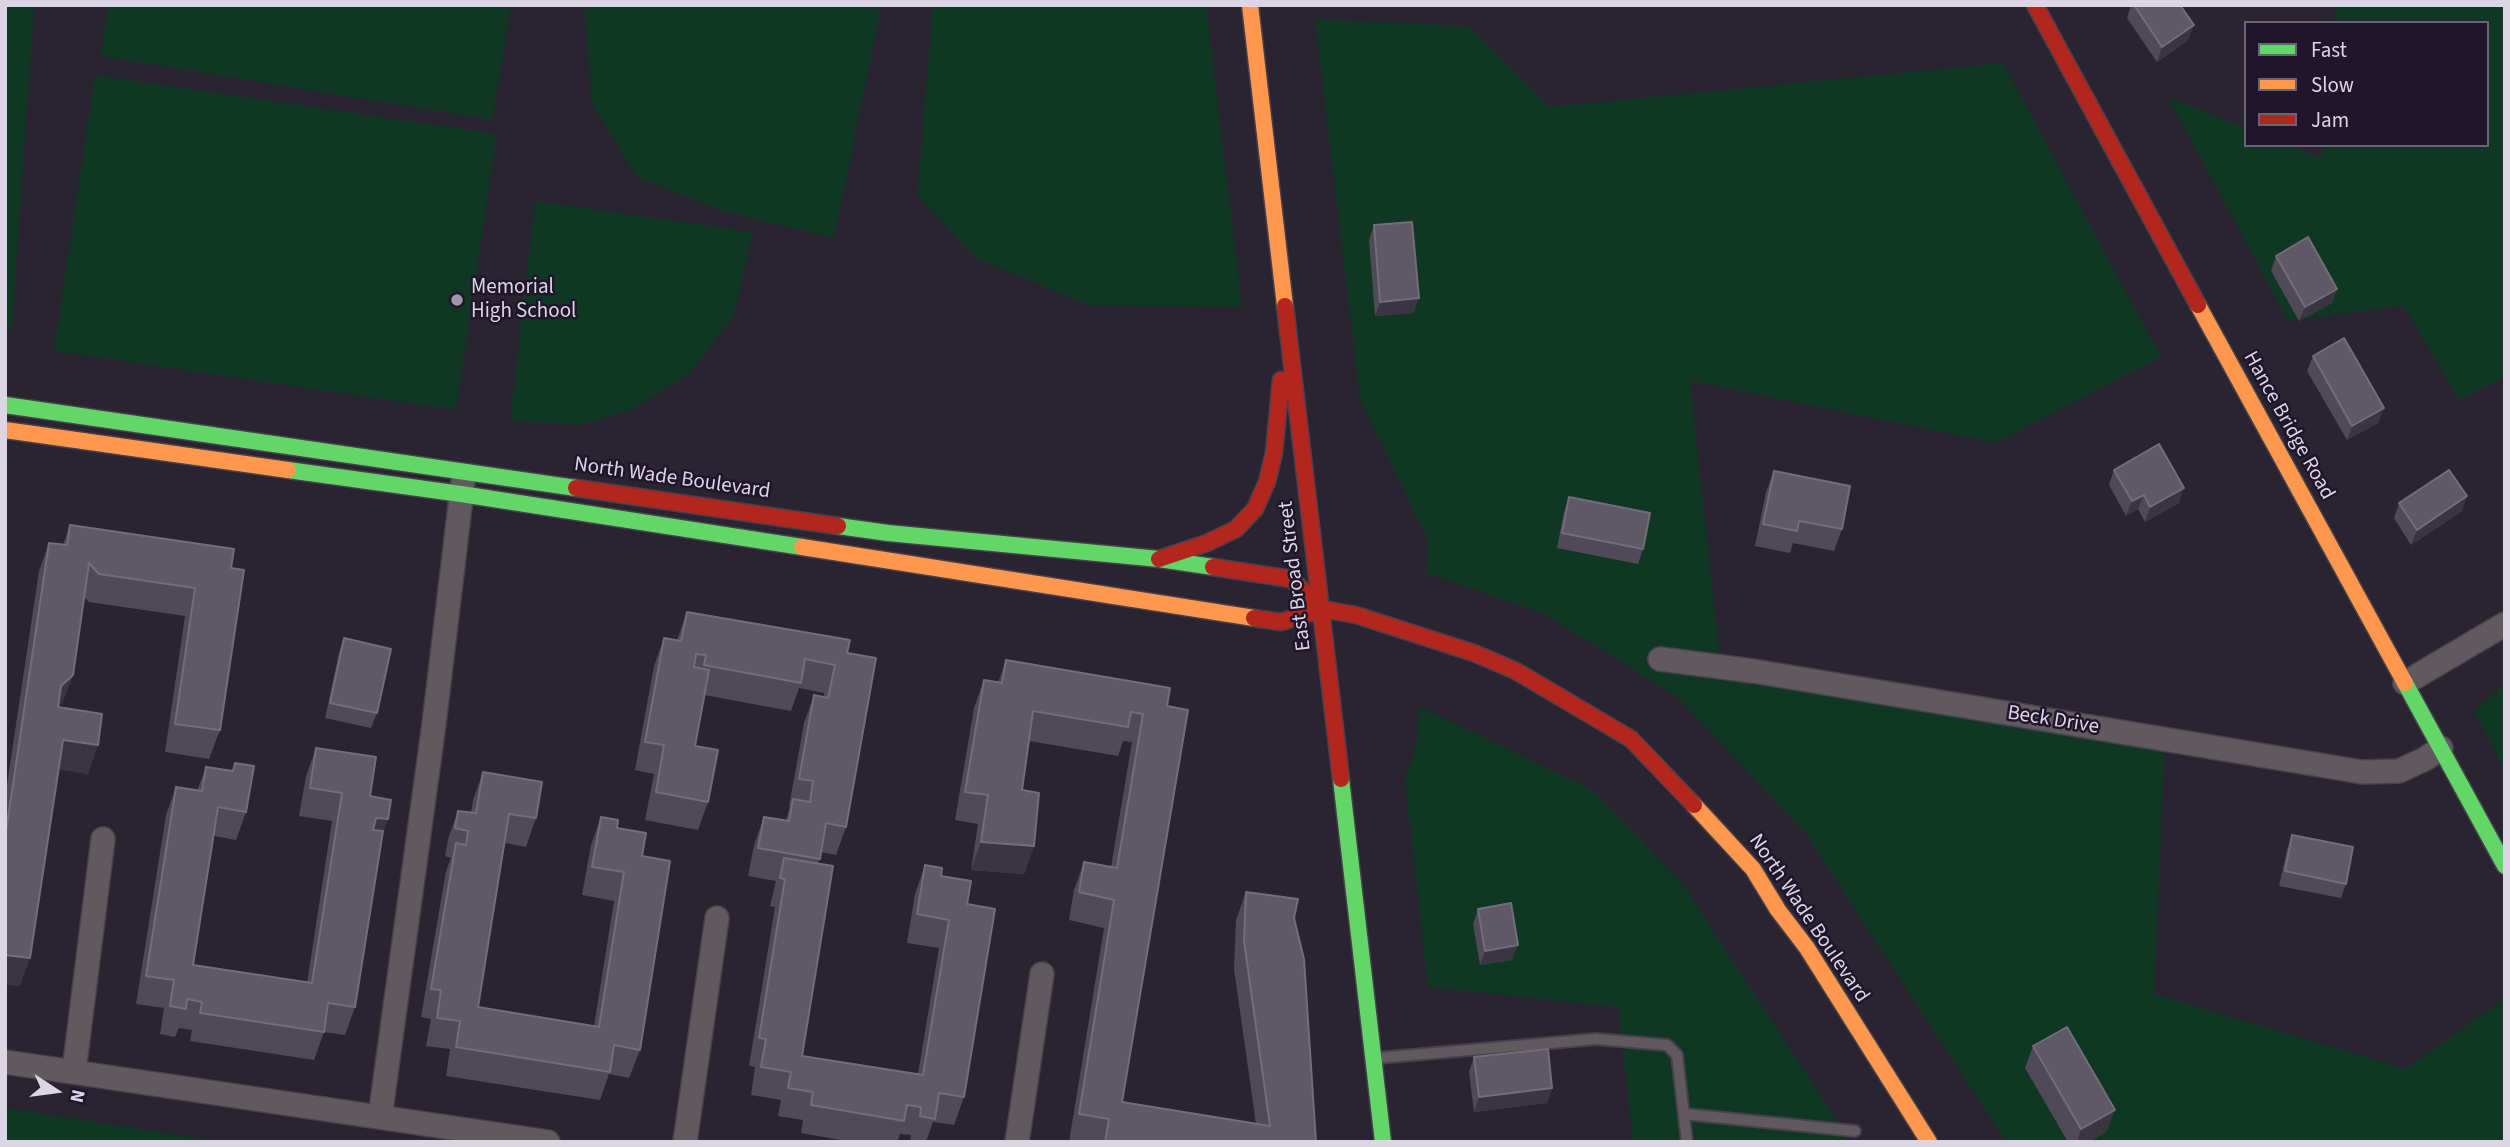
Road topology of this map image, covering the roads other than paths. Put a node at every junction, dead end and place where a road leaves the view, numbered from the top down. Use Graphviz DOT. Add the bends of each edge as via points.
graph roads {
  1 [pos="1250,5"];
  2 [pos="2035,5"];
  3 [pos="1289,332"];
  4 [pos="5,405"];
  5 [pos="5,430"];
  6 [pos="464,470"];
  7 [pos="461,495"];
  8 [pos="1160,559"];
  9 [pos="1322,609"];
  10 [pos="2505,624"];
  11 [pos="1660,659"];
  12 [pos="2405,682"];
  13 [pos="2441,748"];
  14 [pos="103,839"];
  15 [pos="2505,866"];
  16 [pos="717,918"];
  17 [pos="1042,974"];
  18 [pos="1374,1059"];
  19 [pos="5,1062"];
  20 [pos="75,1072"];
  21 [pos="1684,1114"];
  22 [pos="380,1117"];
  23 [pos="1855,1131"];
  24 [pos="548,1142"];
  25 [pos="685,1142"];
  26 [pos="1017,1142"];
  27 [pos="1383,1142"];
  28 [pos="1687,1142"];
  29 [pos="1929,1142"];
  1 -- 3 [label="main road, East Broad Street"];
  2 -- 12 [label="main road, Hance Bridge Road"];
  3 -- 8 [label="main road" via="1274,453 1268,482 1255,509 1236,529"];
  3 -- 9 [label="main road, East Broad Street"];
  4 -- 6 [label="main road, North Wade Boulevard"];
  5 -- 7 [label="main road, North Wade Boulevard"];
  6 -- 7 [label="street"];
  6 -- 8 [label="main road, North Wade Boulevard" via="888,533"];
  7 -- 9 [label="main road, North Wade Boulevard" via="1281,622"];
  7 -- 22 [label="street"];
  8 -- 9 [label="main road, North Wade Boulevard" via="1291,579"];
  9 -- 18 [label="main road, East Broad Street"];
  9 -- 29 [label="main road, North Wade Boulevard" via="1356,615 1474,653 1516,671 1631,739 1754,869"];
  10 -- 12 [label="street"];
  11 -- 13 [label="street, Beck Drive" via="2362,772 2399,771"];
  12 -- 13 [label="main road, Hance Bridge Road"];
  13 -- 15 [label="main road, Hance Bridge Road"];
  14 -- 20 [label="street"];
  16 -- 25 [label="street"];
  17 -- 26 [label="street"];
  18 -- 21 [label="lane" via="1596,1039 1667,1045 1677,1055"];
  18 -- 27 [label="main road, East Broad Street"];
  19 -- 20 [label="street"];
  20 -- 22 [label="street"];
  21 -- 23 [label="lane"];
  21 -- 28 [label="lane"];
  22 -- 24 [label="street"];
}
